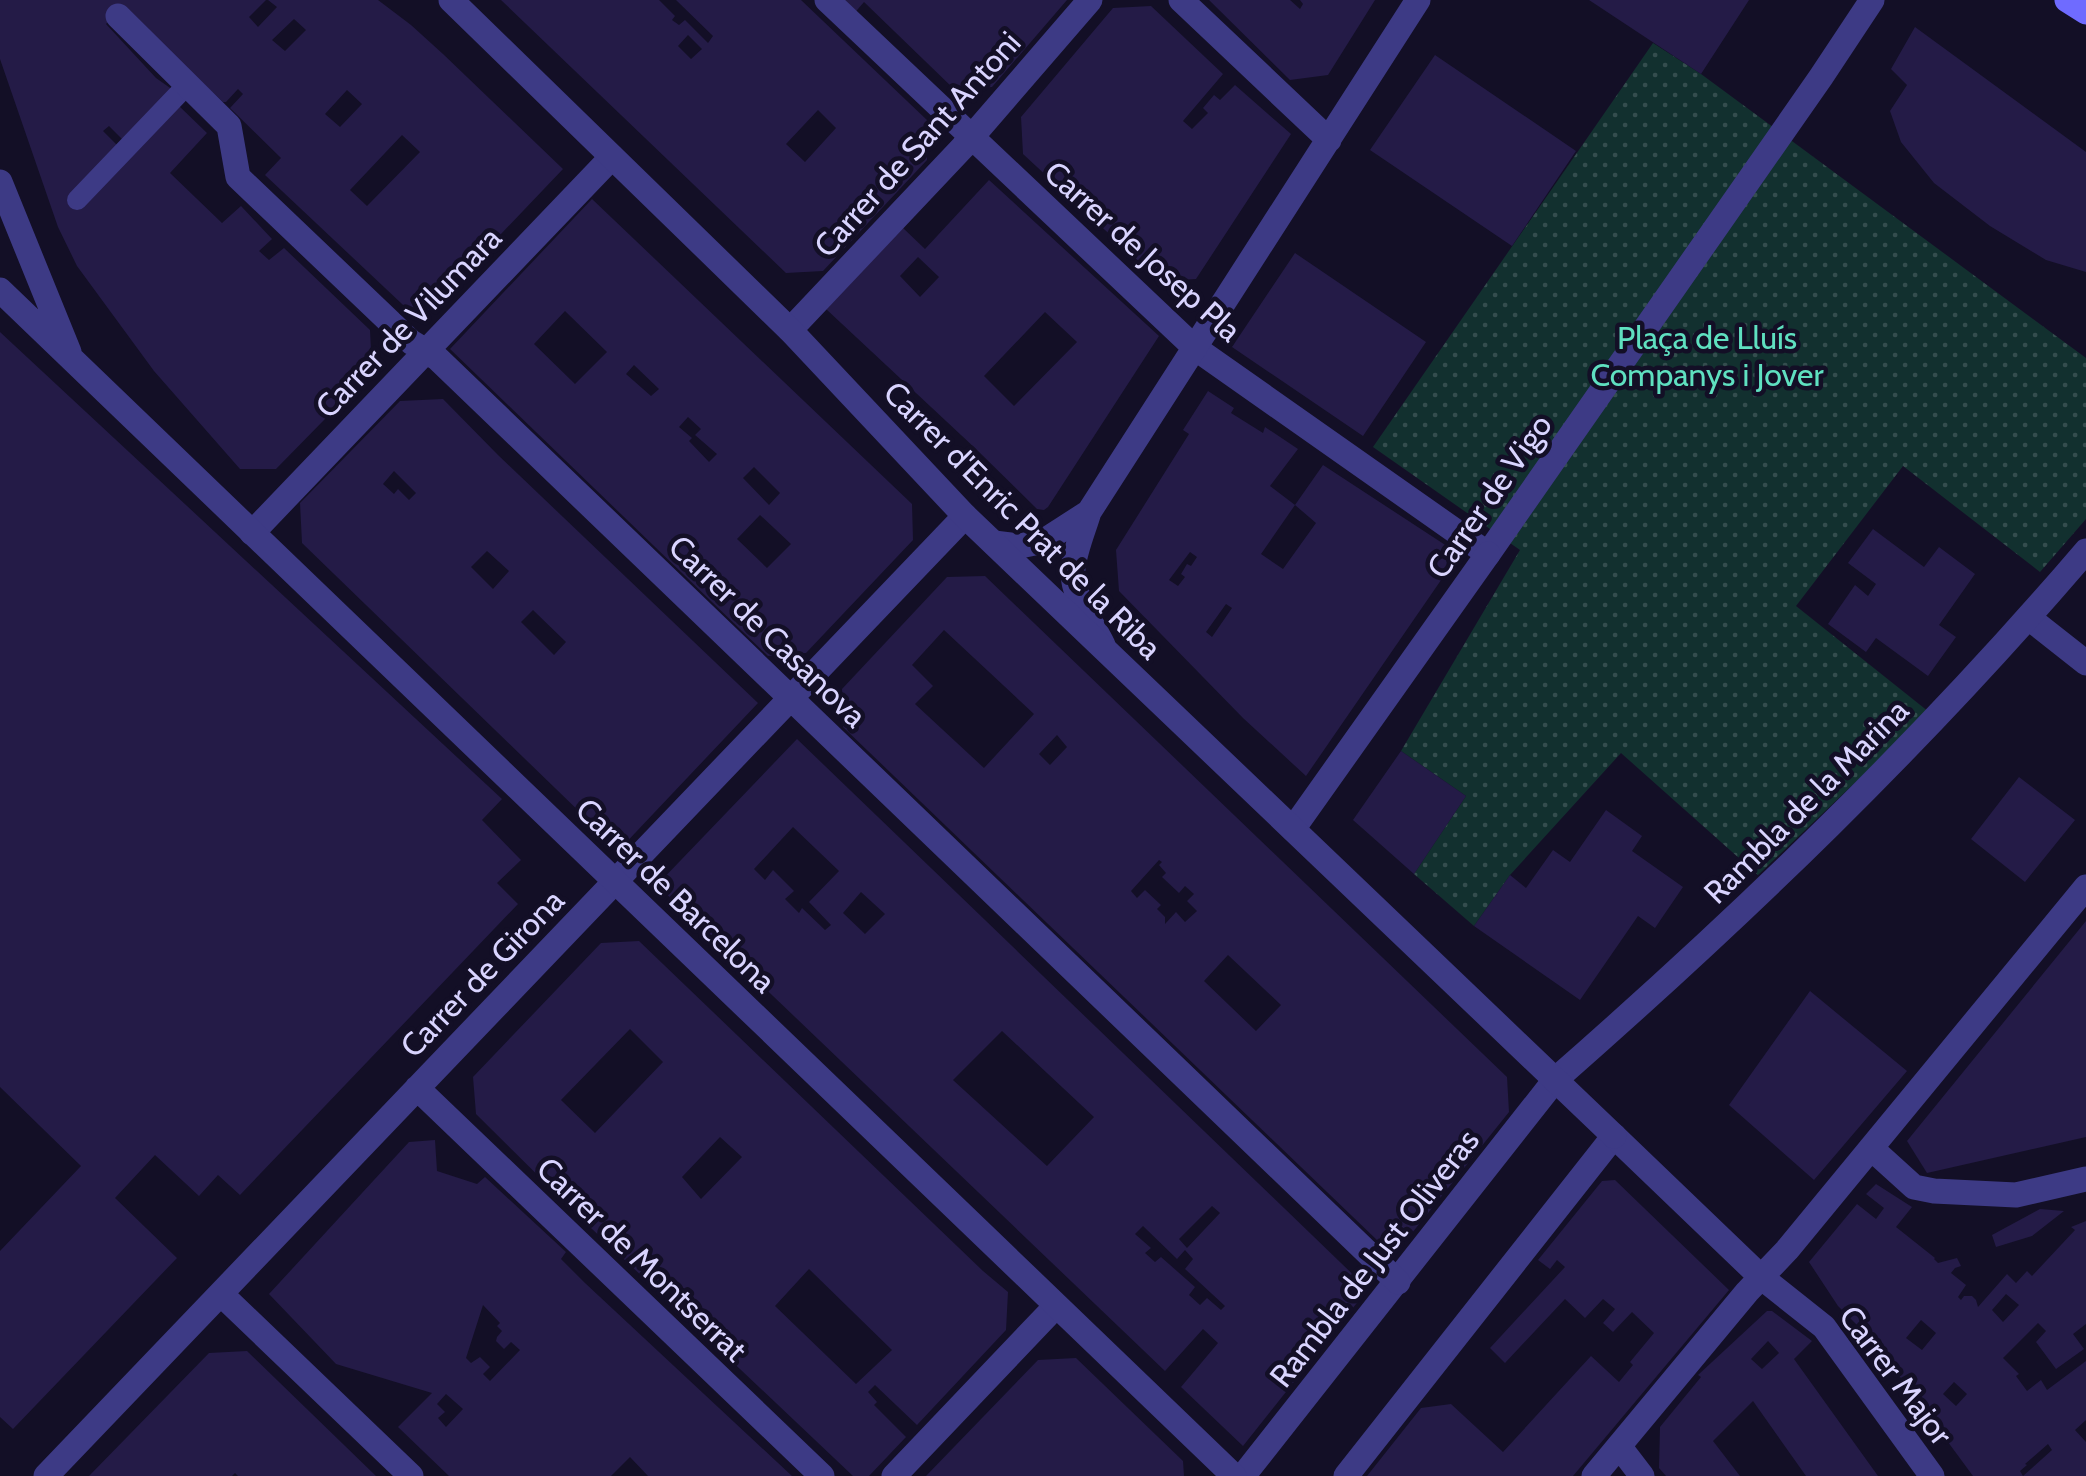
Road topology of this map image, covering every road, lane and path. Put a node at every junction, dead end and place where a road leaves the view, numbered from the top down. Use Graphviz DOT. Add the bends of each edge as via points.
graph roads {
  1 [pos="451,0"];
  2 [pos="827,0"];
  3 [pos="1090,0"];
  4 [pos="1180,0"];
  5 [pos="1418,0"];
  6 [pos="1872,0"];
  7 [pos="2067,0"];
  8 [pos="2086,12"];
  9 [pos="118,16"];
  10 [pos="188,84"];
  11 [pos="972,138"];
  12 [pos="1328,140"];
  13 [pos="612,156"];
  14 [pos="0,182"];
  15 [pos="77,200"];
  16 [pos="0,290"];
  17 [pos="790,330"];
  18 [pos="1195,348"];
  19 [pos="426,351"];
  20 [pos="73,361"];
  21 [pos="1089,512"];
  22 [pos="965,516"];
  23 [pos="252,533"];
  24 [pos="994,543"];
  25 [pos="2086,551"];
  26 [pos="1488,554"];
  27 [pos="2029,618"];
  28 [pos="1107,651"];
  29 [pos="2086,663"];
  30 [pos="791,698"];
  31 [pos="1293,829"];
  32 [pos="615,882"];
  33 [pos="2086,887"];
  34 [pos="1555,1080"];
  35 [pos="417,1088"];
  36 [pos="1614,1136"];
  37 [pos="1870,1148"];
  38 [pos="2086,1179"];
  39 [pos="1761,1277"];
  40 [pos="1398,1282"];
  41 [pos="220,1294"];
  42 [pos="1056,1306"];
  43 [pos="1618,1446"];
  44 [pos="46,1476"];
  45 [pos="411,1476"];
  46 [pos="822,1476"];
  47 [pos="894,1476"];
  48 [pos="1234,1476"];
  49 [pos="1243,1476"];
  50 [pos="1346,1476"];
  51 [pos="1594,1476"];
  52 [pos="1642,1476"];
  53 [pos="1932,1476"];
  1 -- 13 [label="street, Carrer d'Enric Prat de la Riba"];
  2 -- 11 [label="street, Carrer de Josep Pla"];
  3 -- 11 [label="street, Carrer de Sant Antoni"];
  4 -- 12 [label="street"];
  5 -- 12 [label="street"];
  6 -- 26 [label="street, Carrer de Vigo"];
  7 -- 8 [label="main road"];
  9 -- 10 [label="street, Carrer de Casanova"];
  10 -- 15 [label="lane"];
  10 -- 19 [label="street, Carrer de Casanova" via="229,126 238,177"];
  11 -- 17 [label="street, Carrer de Sant Antoni"];
  11 -- 18 [label="street, Carrer de Josep Pla"];
  12 -- 18 [label="street"];
  13 -- 17 [label="street, Carrer d'Enric Prat de la Riba"];
  13 -- 19 [label="street, Carrer de Vilumara"];
  14 -- 20 [label="street, Carrer de Barcelona"];
  16 -- 20 [label="street, Carrer de Barcelona"];
  17 -- 22 [label="street, Carrer d'Enric Prat de la Riba"];
  18 -- 21 [label="street"];
  18 -- 26 [label="street, Carrer de Josep Pla"];
  19 -- 23 [label="street, Carrer de Vilumara"];
  19 -- 30 [label="street, Carrer de Casanova"];
  20 -- 23 [label="street, Carrer de Barcelona"];
  21 -- 24 [label="street" via="1044,541"];
  21 -- 28 [label="street" via="1073,569"];
  22 -- 24 [label="street, Carrer d'Enric Prat de la Riba"];
  22 -- 30 [label="street, Carrer de Girona"];
  23 -- 32 [label="street, Carrer de Barcelona"];
  24 -- 28 [label="street, Carrer d'Enric Prat de la Riba"];
  25 -- 27 [label="street, Rambla de la Marina"];
  26 -- 31 [label="street, Carrer de Vigo"];
  27 -- 29 [label="street"];
  27 -- 34 [label="street, Rambla de la Marina" via="1816,842"];
  28 -- 31 [label="street, Carrer d'Enric Prat de la Riba"];
  30 -- 32 [label="street, Carrer de Girona"];
  30 -- 40 [label="street, Carrer de Casanova"];
  31 -- 34 [label="street, Carrer d'Enric Prat de la Riba"];
  32 -- 35 [label="street, Carrer de Girona"];
  32 -- 42 [label="street, Carrer de Barcelona"];
  33 -- 37 [label="street"];
  34 -- 36 [label="street"];
  34 -- 40 [label="street, Rambla de Just Oliveras"];
  35 -- 41 [label="street, Carrer de Girona"];
  35 -- 46 [label="street, Carrer de Montserrat"];
  36 -- 39 [label="street"];
  36 -- 50 [label="street"];
  37 -- 38 [label="street" via="1914,1187 1934,1190 2016,1195"];
  37 -- 39 [label="street"];
  39 -- 43 [label="street"];
  39 -- 53 [label="street, Carrer Major" via="1824,1327"];
  40 -- 49 [label="street, Rambla de Just Oliveras"];
  41 -- 44 [label="street, Carrer de Girona"];
  41 -- 45 [label="street"];
  42 -- 47 [label="street"];
  42 -- 48 [label="street, Carrer de Barcelona"];
  43 -- 51 [label="street"];
  43 -- 52 [label="street"];
}
